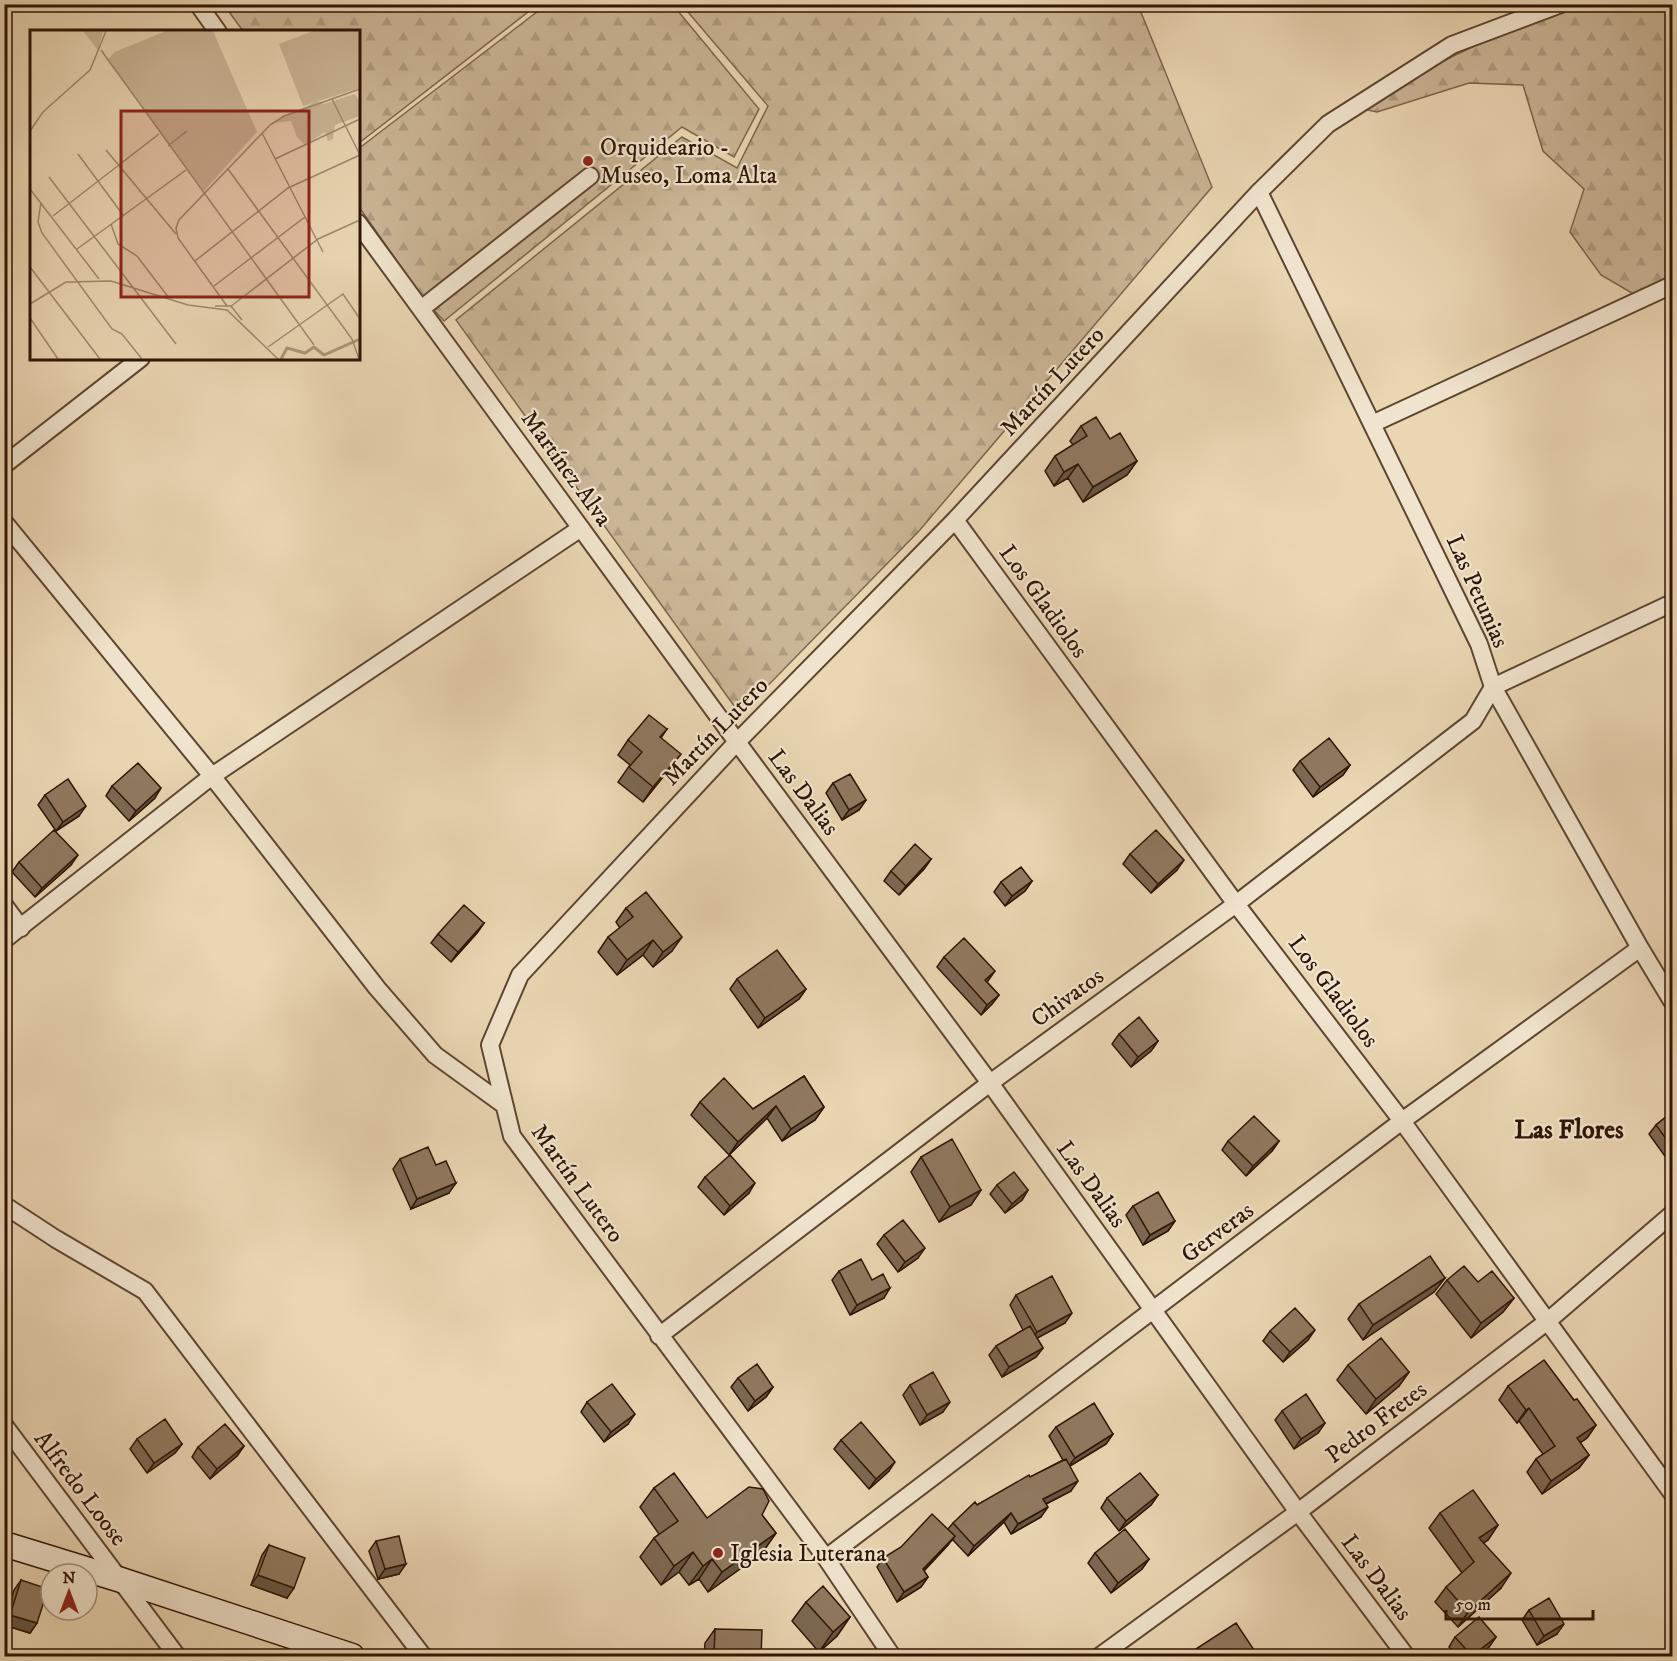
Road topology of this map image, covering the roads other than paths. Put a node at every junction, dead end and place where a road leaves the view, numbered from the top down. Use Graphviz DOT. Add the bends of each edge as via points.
graph roads {
  1 [pos="198,4"];
  2 [pos="1561,4"];
  3 [pos="217,30"];
  4 [pos="590,176"];
  5 [pos="1258,192"];
  6 [pos="360,226"];
  7 [pos="1672,285"];
  8 [pos="421,309"];
  9 [pos="138,360"];
  10 [pos="1372,424"];
  11 [pos="4,465"];
  12 [pos="955,520"];
  13 [pos="4,522"];
  14 [pos="581,528"];
  15 [pos="1672,603"];
  16 [pos="1492,687"];
  17 [pos="737,742"];
  18 [pos="212,776"];
  19 [pos="1236,904"];
  20 [pos="4,905"];
  21 [pos="21,928"];
  22 [pos="4,940"];
  23 [pos="1640,948"];
  24 [pos="1672,1001"];
  25 [pos="990,1083"];
  26 [pos="504,1105"];
  27 [pos="1402,1121"];
  28 [pos="4,1205"];
  29 [pos="1672,1214"];
  30 [pos="1155,1310"];
  31 [pos="1549,1320"];
  32 [pos="659,1336"];
  33 [pos="4,1425"];
  34 [pos="1672,1493"];
  35 [pos="1298,1512"];
  36 [pos="4,1544"];
  37 [pos="826,1558"];
  38 [pos="118,1579"];
  39 [pos="177,1656"];
  40 [pos="352,1656"];
  41 [pos="423,1656"];
  42 [pos="892,1656"];
  43 [pos="1100,1656"];
  44 [pos="1406,1656"];
  1 -- 3 [label="street"];
  2 -- 5 [label="street, Martín Lutero" via="1452,45 1328,124"];
  4 -- 8 [label="street"];
  5 -- 10 [label="street, Las Petunias"];
  5 -- 12 [label="street, Martín Lutero"];
  6 -- 8 [label="street, Martínez Alva"];
  7 -- 10 [label="street"];
  8 -- 14 [label="street, Martínez Alva"];
  9 -- 11 [label="street"];
  10 -- 16 [label="street, Las Petunias" via="1479,644"];
  12 -- 17 [label="street, Martín Lutero"];
  12 -- 19 [label="street, Los Gladiolos"];
  13 -- 18 [label="street"];
  14 -- 17 [label="street, Martínez Alva"];
  14 -- 18 [label="street"];
  15 -- 16 [label="street"];
  16 -- 19 [label="street, Chivatos" via="1473,721"];
  16 -- 23 [label="street, Las Petunias"];
  17 -- 25 [label="street, Las Dalias"];
  17 -- 26 [label="street, Martín Lutero" via="520,975 490,1045"];
  18 -- 21 [label="street"];
  18 -- 26 [label="street" via="376,988 435,1055"];
  19 -- 25 [label="street, Chivatos"];
  19 -- 27 [label="street, Los Gladiolos"];
  20 -- 21 [label="street"];
  21 -- 22 [label="street"];
  23 -- 24 [label="street, Las Petunias"];
  23 -- 27 [label="street, Gerveras"];
  25 -- 30 [label="street, Las Dalias"];
  25 -- 32 [label="street, Chivatos"];
  26 -- 32 [label="street, Martín Lutero" via="512,1136"];
  27 -- 30 [label="street, Gerveras"];
  27 -- 31 [label="street, Los Gladiolos"];
  28 -- 41 [label="street" via="145,1292"];
  29 -- 31 [label="street, Pedro Fretes"];
  30 -- 35 [label="street, Las Dalias"];
  30 -- 37 [label="street, Gerveras"];
  31 -- 34 [label="street, Los Gladiolos"];
  31 -- 35 [label="street, Pedro Fretes"];
  32 -- 37 [label="street, Martín Lutero"];
  33 -- 38 [label="street, Alfredo Loose"];
  35 -- 43 [label="street, Pedro Fretes"];
  35 -- 44 [label="street, Las Dalias"];
  36 -- 38 [label="main road"];
  37 -- 42 [label="street, Martín Lutero"];
  38 -- 39 [label="street, Alfredo Loose"];
  38 -- 40 [label="main road"];
}
